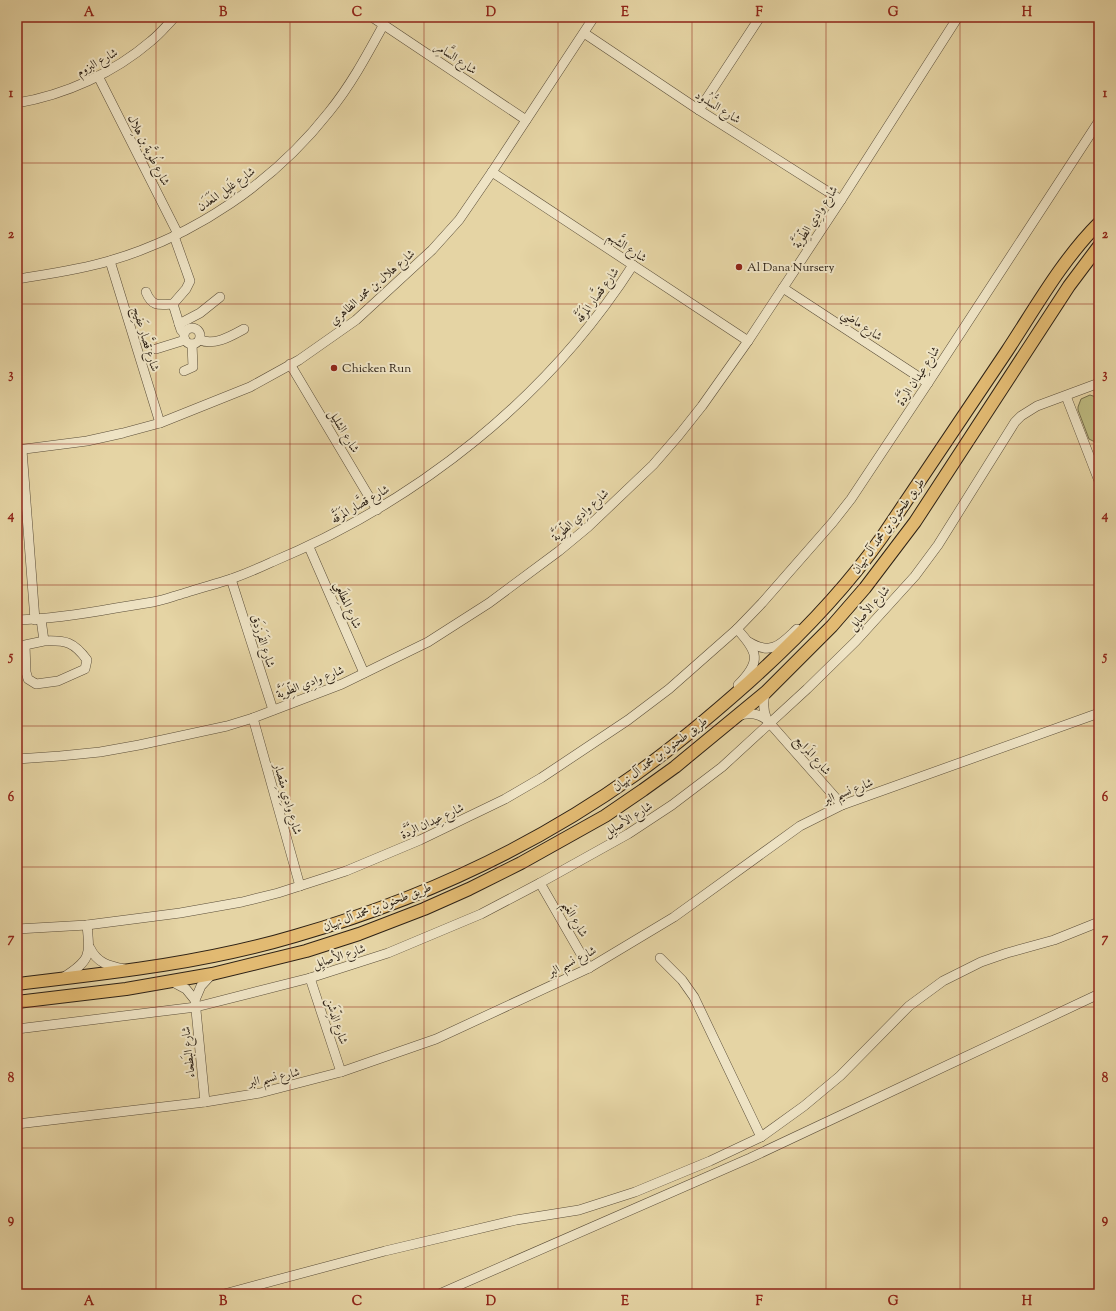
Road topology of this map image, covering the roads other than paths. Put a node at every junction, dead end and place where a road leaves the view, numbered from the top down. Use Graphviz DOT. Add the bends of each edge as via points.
graph roads {
  1 [pos="175,17"];
  2 [pos="372,17"];
  3 [pos="594,17"];
  4 [pos="760,17"];
  5 [pos="958,17"];
  6 [pos="384,24"];
  7 [pos="584,33"];
  8 [pos="98,76"];
  9 [pos="17,103"];
  10 [pos="699,110"];
  11 [pos="526,120"];
  12 [pos="1099,121"];
  13 [pos="492,172"];
  14 [pos="841,200"];
  15 [pos="1099,223"];
  16 [pos="176,235"];
  17 [pos="1099,246"];
  18 [pos="110,261"];
  19 [pos="633,265"];
  20 [pos="17,279"];
  21 [pos="783,288"];
  22 [pos="146,292"];
  23 [pos="220,297"];
  24 [pos="173,304"];
  25 [pos="179,324"];
  26 [pos="244,329"];
  27 [pos="190,339"];
  28 [pos="748,341"];
  29 [pos="156,348"];
  30 [pos="290,364"];
  31 [pos="184,371"];
  32 [pos="928,383"];
  33 [pos="1099,384"];
  34 [pos="1066,396"];
  35 [pos="160,423"];
  36 [pos="20,450"];
  37 [pos="1099,481"];
  38 [pos="377,510"];
  39 [pos="309,547"];
  40 [pos="231,579"];
  41 [pos="835,597"];
  42 [pos="38,619"];
  43 [pos="17,620"];
  44 [pos="737,629"];
  45 [pos="44,641"];
  46 [pos="749,642"];
  47 [pos="364,673"];
  48 [pos="766,692"];
  49 [pos="273,710"];
  50 [pos="714,713"];
  51 [pos="1099,713"];
  52 [pos="738,716"];
  53 [pos="253,718"];
  54 [pos="768,722"];
  55 [pos="17,759"];
  56 [pos="842,805"];
  57 [pos="540,883"];
  58 [pos="300,886"];
  59 [pos="1099,922"];
  60 [pos="87,925"];
  61 [pos="17,929"];
  62 [pos="90,948"];
  63 [pos="660,958"];
  64 [pos="588,968"];
  65 [pos="131,971"];
  66 [pos="212,974"];
  67 [pos="310,978"];
  68 [pos="61,979"];
  69 [pos="173,982"];
  70 [pos="17,984"];
  71 [pos="1099,994"];
  72 [pos="17,1002"];
  73 [pos="195,1003"];
  74 [pos="17,1029"];
  75 [pos="341,1072"];
  76 [pos="206,1102"];
  77 [pos="17,1124"];
  78 [pos="761,1137"];
  79 [pos="224,1294"];
  80 [pos="439,1294"];
  1 -- 8 [label="street, شارع البزوم" via="151,41 122,63"];
  2 -- 6 [label="street, شارع السَّامِر"];
  3 -- 7 [label="street, شارع هلال بن محمد الظاهري"];
  4 -- 10 [label="street"];
  5 -- 14 [label="street, شارع وادِي الطِّوَيَّة"];
  6 -- 11 [label="street, شارع السَّامِر"];
  6 -- 16 [label="street, شارع غَلِيل المَعَدَن" via="349,85 329,112 285,160 250,189 207,219"];
  7 -- 10 [label="street, شارع السُّدُود"];
  7 -- 11 [label="street, شارع هلال بن محمد الظاهري"];
  8 -- 9 [label="street, شارع البزوم" via="57,93"];
  8 -- 16 [label="street, شارع طُويَّة بن هِلال"];
  10 -- 14 [label="street, شارع السُّدُود"];
  11 -- 13 [label="street, شارع هلال بن محمد الظاهري"];
  12 -- 32 [label="street, شارع عِيدان الرَّدَّة"];
  13 -- 19 [label="street, شارع الشَّهم"];
  13 -- 30 [label="street, شارع هلال بن محمد الظاهري" via="459,220 432,250 356,320"];
  14 -- 21 [label="street, شارع وادِي الطِّوَيَّة"];
  15 -- 41 [label="main road, طريق طحنون بن محمد آل نهيان" via="1063,265 887,531"];
  16 -- 18 [label="street, شارع غَلِيل المَعَدَن"];
  16 -- 24 [label="street, شارع طُويَّة بن هِلال" via="190,281"];
  17 -- 48 [label="main road, طريق طحنون بن محمد آل نهيان" via="1072,282 903,539 832,626"];
  18 -- 20 [label="street, شارع غَلِيل المَعَدَن" via="77,270"];
  18 -- 35 [label="street, شارع قصَّار عَفِيج"];
  19 -- 28 [label="street, شارع الشَّهم"];
  19 -- 38 [label="street, شارع قصَّار المَرَقَّه" via="581,337 519,402 485,433 438,469"];
  21 -- 28 [label="street, شارع وادِي الطِّوَيَّة"];
  21 -- 32 [label="street, شارع ماضِي"];
  22 -- 24 [label="street" via="152,303"];
  23 -- 25 [label="street" via="200,313"];
  24 -- 25 [label="street"];
  25 -- 27 [label="street"];
  26 -- 27 [label="street" via="214,342"];
  27 -- 29 [label="street"];
  27 -- 31 [label="street" via="192,367"];
  28 -- 47 [label="street, شارع وادِي الطِّوَيَّة" via="679,435 653,465 588,527 489,604 428,642"];
  30 -- 35 [label="street, شارع هلال بن محمد الظاهري" via="250,387"];
  30 -- 38 [label="street, شارع الشليل"];
  32 -- 44 [label="street, شارع عِيدان الرَّدَّة" via="851,499 767,598"];
  33 -- 34 [label="street, شارع الأصايِل"];
  34 -- 37 [label="street"];
  34 -- 54 [label="street, شارع الأصايِل" via="1037,406 1015,422 915,576 807,690"];
  35 -- 36 [label="street, شارع هلال بن محمد الظاهري" via="87,441"];
  36 -- 42 [label="street"];
  38 -- 39 [label="street, شارع قصَّار المَرَقَّه"];
  39 -- 40 [label="street, شارع قصَّار المَرَقَّه"];
  39 -- 47 [label="street, شارع المِطلَعِي"];
  40 -- 42 [label="street, شارع قصَّار المَرَقَّه" via="154,602"];
  40 -- 49 [label="street, شارع الفَرَزدَق"];
  41 -- 46 [label="street" via="823,604 776,647 760,648"];
  41 -- 50 [label="main road, طريق طحنون بن محمد آل نهيان" via="778,655"];
  42 -- 43 [label="street, شارع قصَّار المَرَقَّه"];
  42 -- 45 [label="street"];
  44 -- 46 [label="street"];
  44 -- 58 [label="street, شارع عِيدان الرَّدَّة" via="669,689 541,778 505,799 420,840 346,871"];
  45 -- 45 [label="street" via="25,645 28,679 36,684 58,681 85,669 87,660 79,649 61,640"];
  46 -- 50 [label="street" via="754,654 753,668"];
  47 -- 49 [label="street, شارع وادِي الطِّوَيَّة"];
  48 -- 52 [label="main road, طريق طحنون بن محمد آل نهيان"];
  48 -- 54 [label="street" via="763,703"];
  49 -- 53 [label="street, شارع وادِي الطِّوَيَّة"];
  50 -- 65 [label="main road, طريق طحنون بن محمد آل نهيان" via="635,775 568,818 460,875 351,919 293,937 241,950"];
  51 -- 56 [label="street, شارع نسيم البر"];
  52 -- 54 [label="street" via="753,714 763,717"];
  52 -- 66 [label="main road, طريق طحنون بن محمد آل نهيان" via="675,767 605,816 469,890 359,934 306,951"];
  53 -- 55 [label="street, شارع وادِي الطِّوَيَّة" via="131,746"];
  53 -- 58 [label="street, شارع وادِي مِقصار"];
  54 -- 56 [label="street, شارع المَرابِيع"];
  54 -- 57 [label="street, شارع الأصايِل" via="722,766 672,805 628,834"];
  56 -- 64 [label="street, شارع نسيم البر" via="800,826 674,917"];
  57 -- 64 [label="street, شارع الغَيم"];
  57 -- 67 [label="street, شارع الأصايِل" via="460,924 388,953"];
  58 -- 60 [label="street, شارع عِيدان الرَّدَّة" via="242,902 180,914"];
  59 -- 78 [label="street" via="1054,940 981,962 943,981 898,1016 822,1091"];
  60 -- 61 [label="street, شارع عِيدان الرَّدَّة"];
  60 -- 62 [label="street"];
  62 -- 65 [label="street" via="95,957 104,964"];
  62 -- 68 [label="street" via="83,964"];
  63 -- 78 [label="street" via="682,980 694,997"];
  64 -- 75 [label="street, شارع نسيم البر" via="436,1039"];
  65 -- 68 [label="main road, طريق طحنون بن محمد آل نهيان"];
  66 -- 69 [label="main road, طريق طحنون بن محمد آل نهيان"];
  66 -- 73 [label="street" via="201,986"];
  67 -- 73 [label="street, شارع الأصايِل"];
  67 -- 75 [label="street, شارع الدِّشَن"];
  68 -- 70 [label="main road, طريق طحنون بن محمد آل نهيان"];
  69 -- 72 [label="main road, طريق طحنون بن محمد آل نهيان"];
  69 -- 73 [label="street" via="186,989"];
  71 -- 80 [label="street" via="750,1158"];
  73 -- 74 [label="street, شارع الأصايِل"];
  73 -- 76 [label="street, شارع البَطحاء"];
  75 -- 76 [label="street, شارع نسيم البر" via="260,1093"];
  76 -- 77 [label="street, شارع نسيم البر"];
  78 -- 79 [label="street" via="635,1192 585,1208 516,1220 401,1247"];
}
